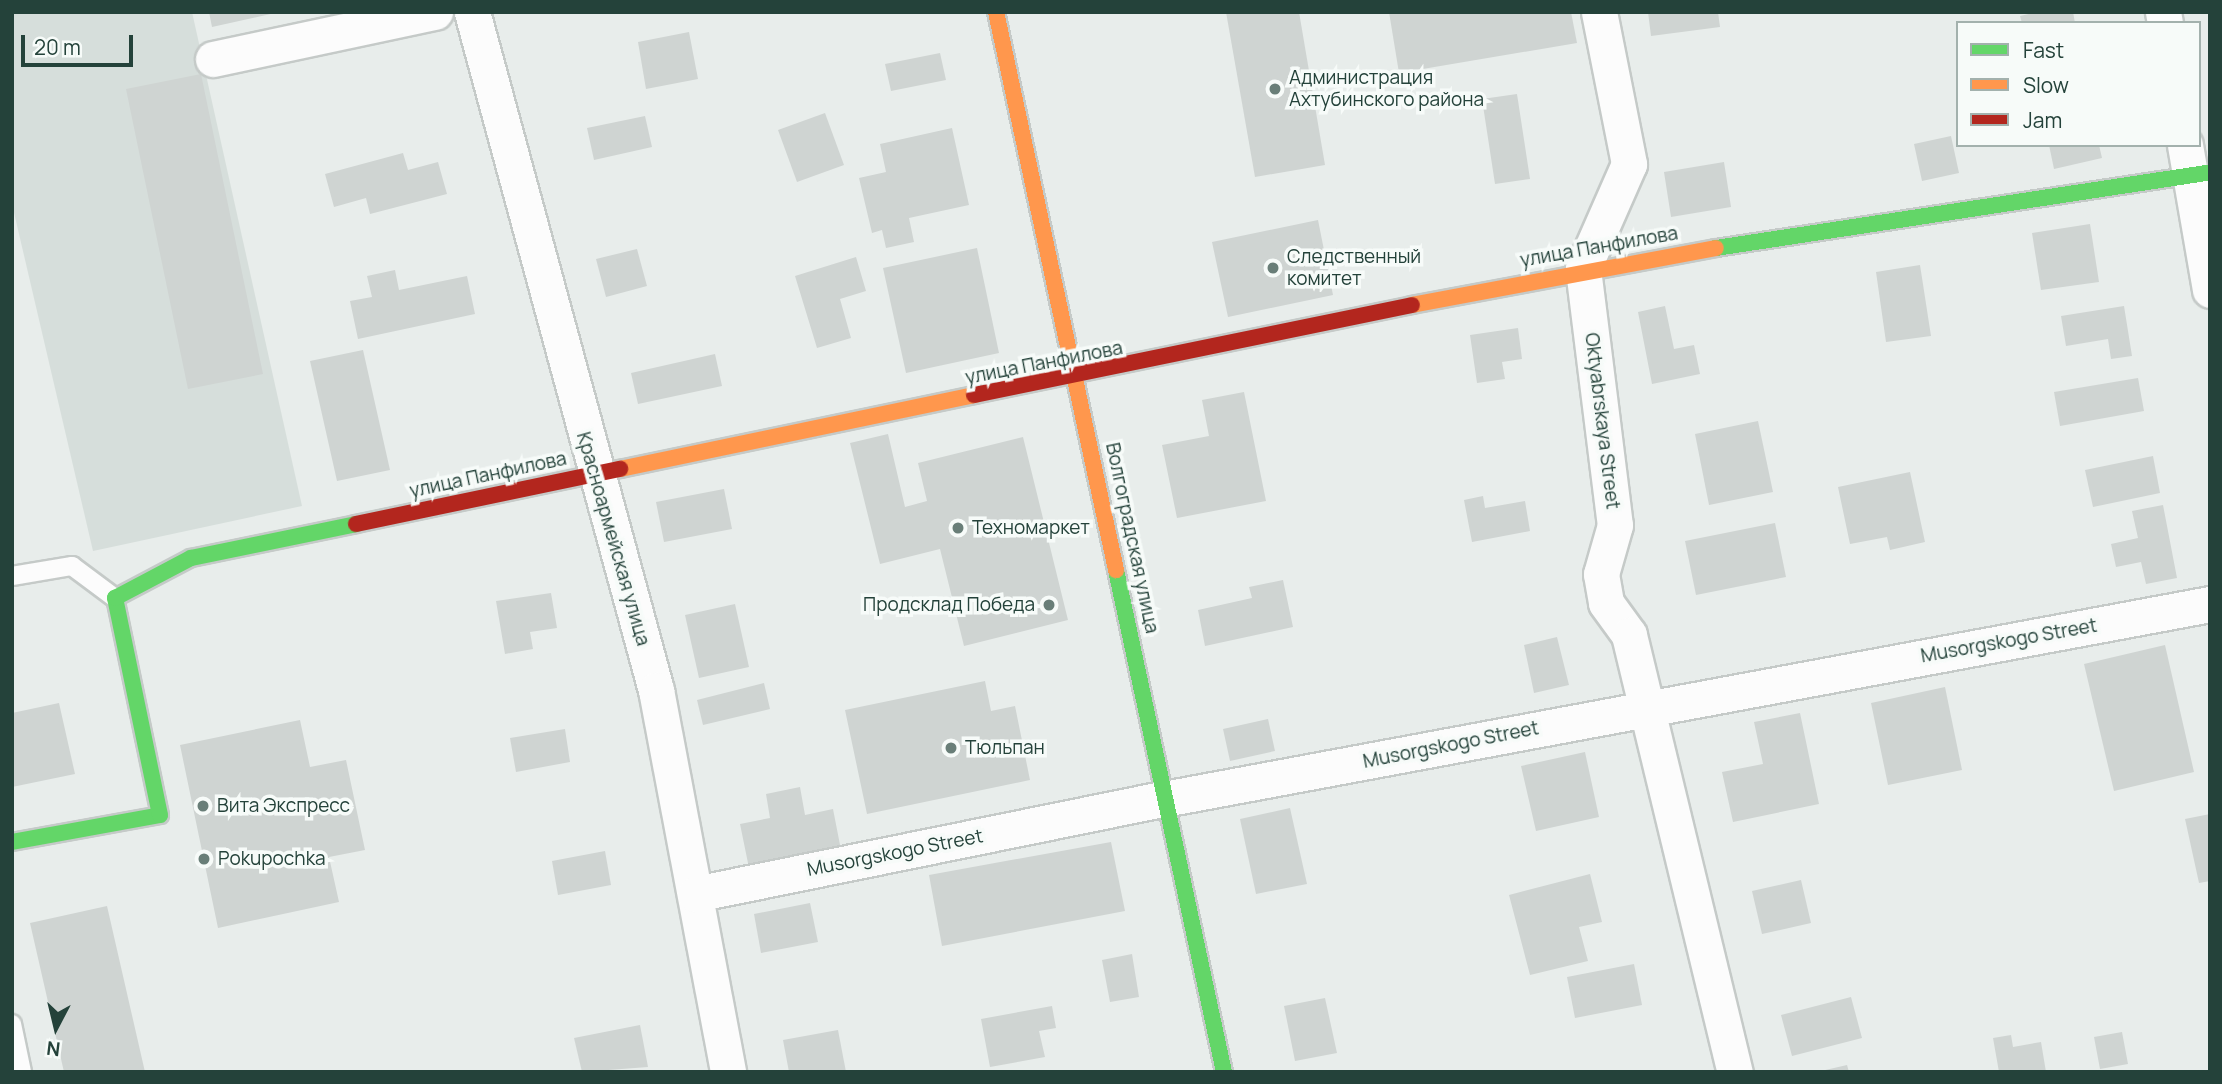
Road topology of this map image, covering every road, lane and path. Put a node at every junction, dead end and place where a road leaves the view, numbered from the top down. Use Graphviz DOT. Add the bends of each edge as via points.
graph roads {
  1 [pos="435,12"];
  2 [pos="472,12"];
  3 [pos="996,12"];
  4 [pos="1599,12"];
  5 [pos="213,60"];
  6 [pos="2195,164"];
  7 [pos="1583,269"];
  8 [pos="2210,290"];
  9 [pos="1077,378"];
  10 [pos="593,475"];
  11 [pos="12,576"];
  12 [pos="115,598"];
  13 [pos="2210,604"];
  14 [pos="1646,708"];
  15 [pos="1164,799"];
  16 [pos="12,842"];
  17 [pos="695,894"];
  18 [pos="12,1024"];
  19 [pos="22,1072"];
  20 [pos="728,1072"];
  21 [pos="1224,1072"];
  22 [pos="1735,1072"];
  1 -- 5 [label="street"];
  2 -- 10 [label="street, Красноармейская улица"];
  3 -- 9 [label="street, Волгоградская улица"];
  4 -- 7 [label="street" via="1629,164"];
  6 -- 7 [label="street, улица Панфилова"];
  6 -- 8 [label="street"];
  7 -- 9 [label="street, улица Панфилова"];
  7 -- 14 [label="street, Oktyabrskaya Street" via="1615,525 1601,574 1606,603 1629,635"];
  9 -- 10 [label="street, улица Панфилова"];
  9 -- 15 [label="street, Волгоградская улица"];
  10 -- 12 [label="street, улица Панфилова" via="191,558"];
  10 -- 17 [label="street, Красноармейская улица" via="656,690"];
  11 -- 12 [label="lane" via="72,566"];
  12 -- 16 [label="street" via="160,815"];
  13 -- 14 [label="street, Musorgskogo Street"];
  14 -- 15 [label="street, Musorgskogo Street"];
  14 -- 22 [label="street, Oktyabrskaya Street"];
  15 -- 17 [label="street, Musorgskogo Street"];
  15 -- 21 [label="street, Волгоградская улица"];
  17 -- 20 [label="street, Красноармейская улица"];
  18 -- 19 [label="lane"];
}
